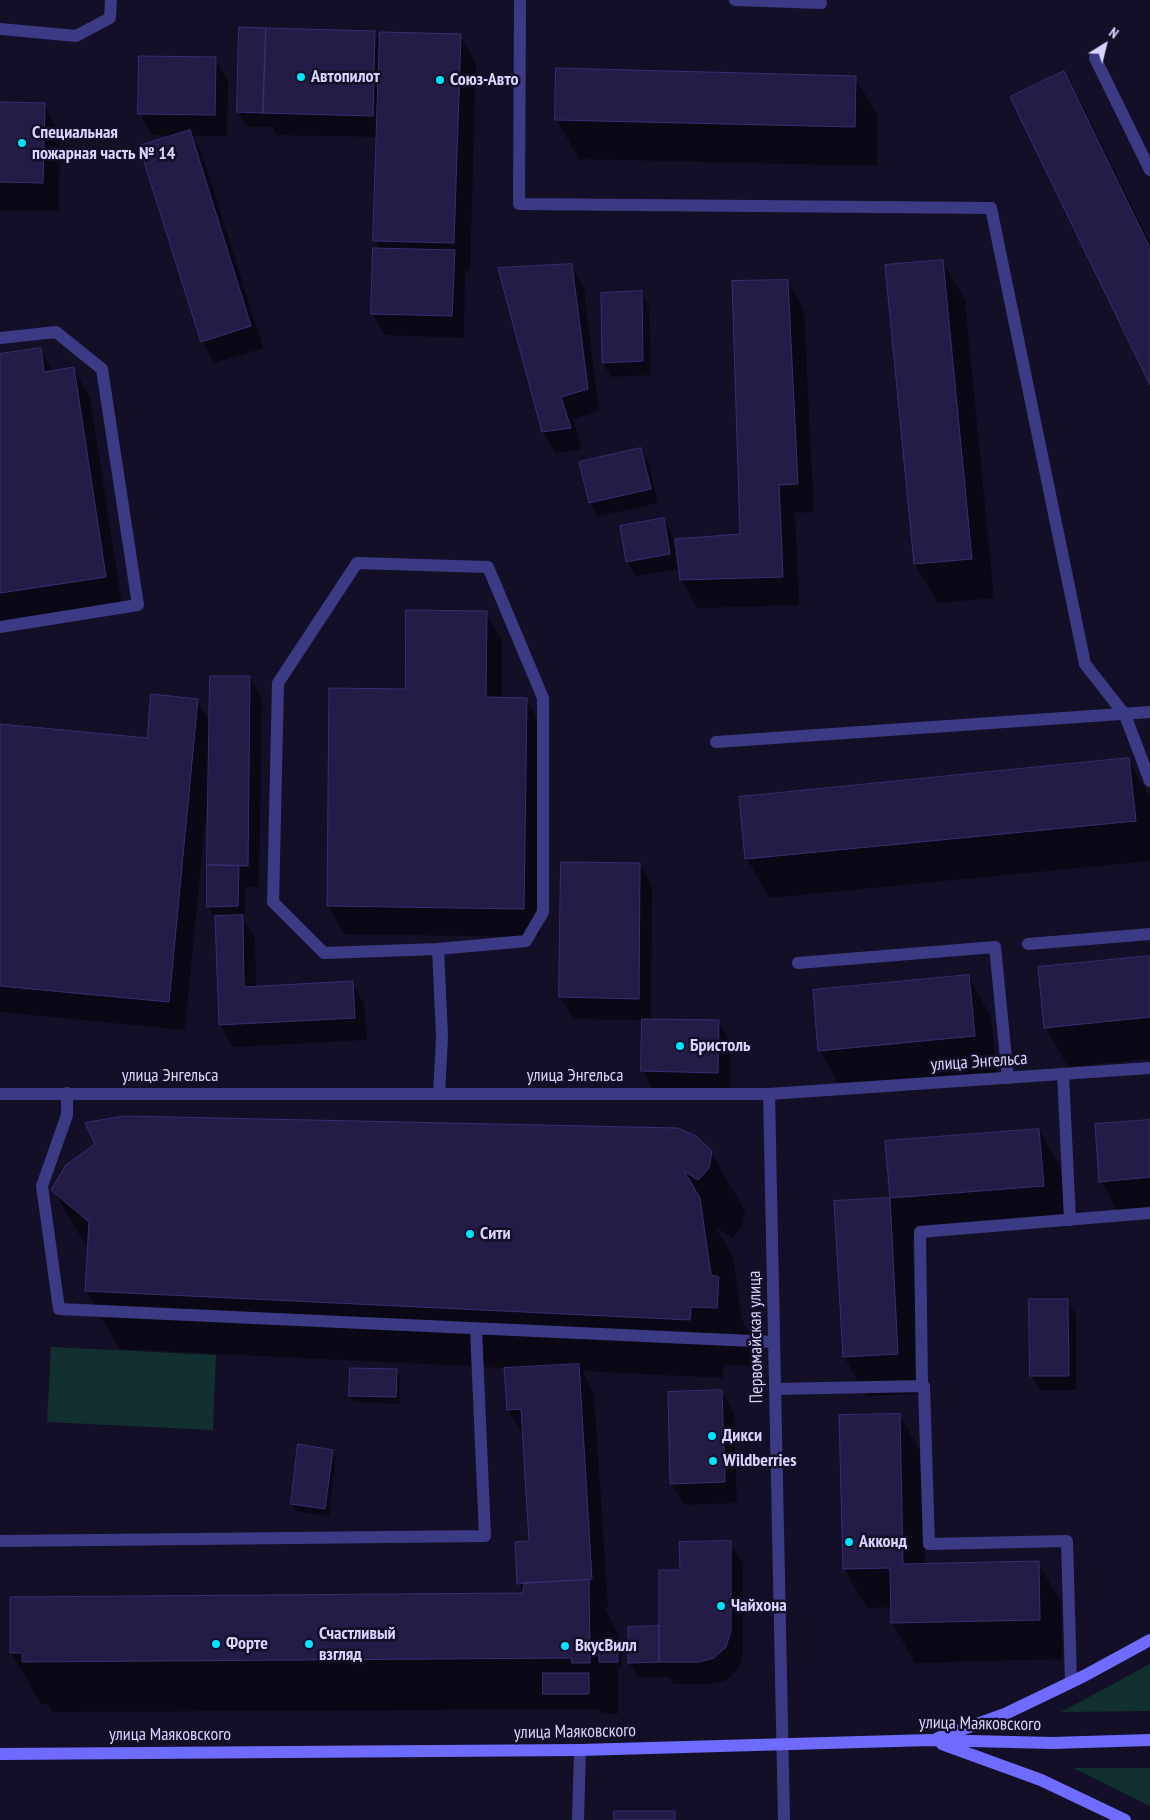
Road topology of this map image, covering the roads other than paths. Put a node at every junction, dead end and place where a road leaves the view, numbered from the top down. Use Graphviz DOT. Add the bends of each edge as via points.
graph roads {
  1 [pos="111,0"];
  2 [pos="520,0"];
  3 [pos="735,0"];
  4 [pos="821,3"];
  5 [pos="0,30"];
  6 [pos="1095,58"];
  7 [pos="1150,170"];
  8 [pos="0,338"];
  9 [pos="0,627"];
  10 [pos="1150,712"];
  11 [pos="1125,715"];
  12 [pos="716,742"];
  13 [pos="1150,781"];
  14 [pos="1150,934"];
  15 [pos="1028,944"];
  16 [pos="438,949"];
  17 [pos="798,963"];
  18 [pos="1150,1068"];
  19 [pos="1064,1074"];
  20 [pos="1008,1078"];
  21 [pos="67,1093"];
  22 [pos="0,1094"];
  23 [pos="439,1094"];
  24 [pos="769,1094"];
  25 [pos="1150,1213"];
  26 [pos="1070,1220"];
  27 [pos="476,1329"];
  28 [pos="774,1342"];
  29 [pos="922,1386"];
  30 [pos="775,1389"];
  31 [pos="0,1541"];
  32 [pos="1150,1640"];
  33 [pos="1071,1682"];
  34 [pos="930,1740"];
  35 [pos="1150,1740"];
  36 [pos="782,1745"];
  37 [pos="580,1750"];
  38 [pos="0,1754"];
  39 [pos="578,1820"];
  40 [pos="784,1820"];
  41 [pos="1125,1820"];
  1 -- 5 [label="street" via="110,18 76,36"];
  2 -- 11 [label="street" via="519,204 991,208 1085,664"];
  3 -- 4 [label="street"];
  6 -- 7 [label="street"];
  8 -- 9 [label="street" via="56,332 102,369 138,605"];
  10 -- 11 [label="street"];
  11 -- 12 [label="street"];
  11 -- 13 [label="street"];
  14 -- 15 [label="street"];
  16 -- 16 [label="street" via="324,954 273,902 278,683 357,563 488,567 543,698 543,912 526,941"];
  16 -- 23 [label="street" via="442,1037"];
  17 -- 20 [label="street" via="995,946"];
  18 -- 19 [label="street, улица Энгельса"];
  19 -- 20 [label="street, улица Энгельса"];
  19 -- 26 [label="street"];
  20 -- 24 [label="street, улица Энгельса"];
  21 -- 22 [label="street, улица Энгельса"];
  21 -- 23 [label="street, улица Энгельса"];
  21 -- 27 [label="street" via="67,1116 42,1186 59,1309"];
  23 -- 24 [label="street, улица Энгельса"];
  24 -- 28 [label="street, Первомайская улица"];
  25 -- 26 [label="street"];
  26 -- 29 [label="street" via="920,1232"];
  27 -- 28 [label="street"];
  27 -- 31 [label="street" via="485,1536"];
  28 -- 30 [label="street, Первомайская улица"];
  29 -- 30 [label="street"];
  29 -- 33 [label="street" via="929,1544 1067,1541"];
  30 -- 36 [label="street, Первомайская улица"];
  32 -- 33 [label="main road"];
  33 -- 34 [label="main road" via="1005,1714"];
  34 -- 35 [label="main road, улица Маяковского" via="1052,1743"];
  34 -- 36 [label="main road, улица Маяковского"];
  34 -- 41 [label="main road" via="1040,1780"];
  36 -- 37 [label="main road, улица Маяковского"];
  36 -- 40 [label="street, Первомайская улица"];
  37 -- 38 [label="main road, улица Маяковского"];
  37 -- 39 [label="street"];
}
